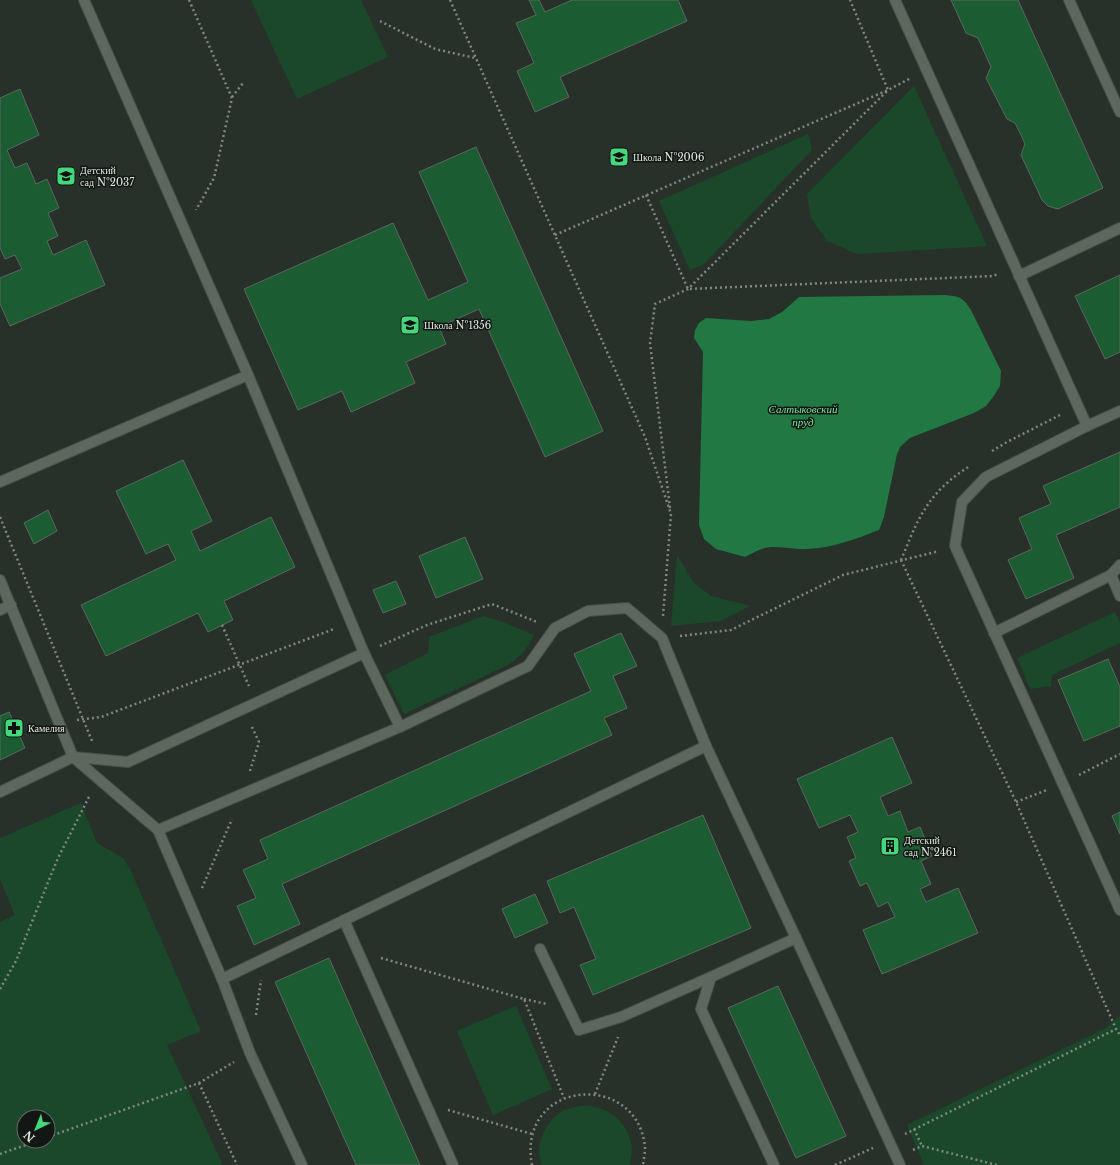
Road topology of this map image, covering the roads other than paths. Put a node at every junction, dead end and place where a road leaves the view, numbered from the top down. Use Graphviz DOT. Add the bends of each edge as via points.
graph roads {
  1 [pos="84,0"];
  2 [pos="895,0"];
  3 [pos="1068,0"];
  4 [pos="1120,112"];
  5 [pos="1120,228"];
  6 [pos="1017,271"];
  7 [pos="248,375"];
  8 [pos="1120,411"];
  9 [pos="1088,426"];
  10 [pos="0,482"];
  11 [pos="1120,566"];
  12 [pos="1111,575"];
  13 [pos="0,580"];
  14 [pos="1120,596"];
  15 [pos="11,605"];
  16 [pos="0,610"];
  17 [pos="994,633"];
  18 [pos="364,654"];
  19 [pos="400,727"];
  20 [pos="706,746"];
  21 [pos="73,757"];
  22 [pos="0,792"];
  23 [pos="158,830"];
  24 [pos="1120,910"];
  25 [pos="344,920"];
  26 [pos="796,938"];
  27 [pos="540,949"];
  28 [pos="711,977"];
  29 [pos="222,979"];
  30 [pos="898,1161"];
  31 [pos="302,1165"];
  32 [pos="453,1165"];
  33 [pos="774,1165"];
  1 -- 7 [label="lane"];
  2 -- 6 [label="lane"];
  3 -- 4 [label="lane"];
  5 -- 6 [label="lane"];
  6 -- 9 [label="lane"];
  7 -- 10 [label="lane"];
  7 -- 18 [label="lane"];
  8 -- 9 [label="lane"];
  9 -- 17 [label="lane" via="986,477 962,502 955,546"];
  11 -- 12 [label="lane"];
  12 -- 14 [label="lane"];
  12 -- 17 [label="lane"];
  13 -- 15 [label="lane"];
  15 -- 16 [label="lane"];
  15 -- 21 [label="lane"];
  17 -- 24 [label="lane"];
  18 -- 19 [label="lane"];
  18 -- 21 [label="lane" via="128,762"];
  19 -- 20 [label="lane" via="528,666 555,628 588,611 627,608 662,638"];
  19 -- 23 [label="lane"];
  20 -- 25 [label="lane"];
  20 -- 26 [label="lane"];
  21 -- 22 [label="lane"];
  21 -- 23 [label="lane"];
  23 -- 29 [label="lane"];
  25 -- 29 [label="lane"];
  25 -- 32 [label="lane"];
  26 -- 28 [label="lane"];
  26 -- 30 [label="lane"];
  27 -- 28 [label="lane" via="579,1030 621,1017"];
  28 -- 33 [label="lane" via="701,1009"];
  29 -- 31 [label="lane" via="250,1053"];
}
